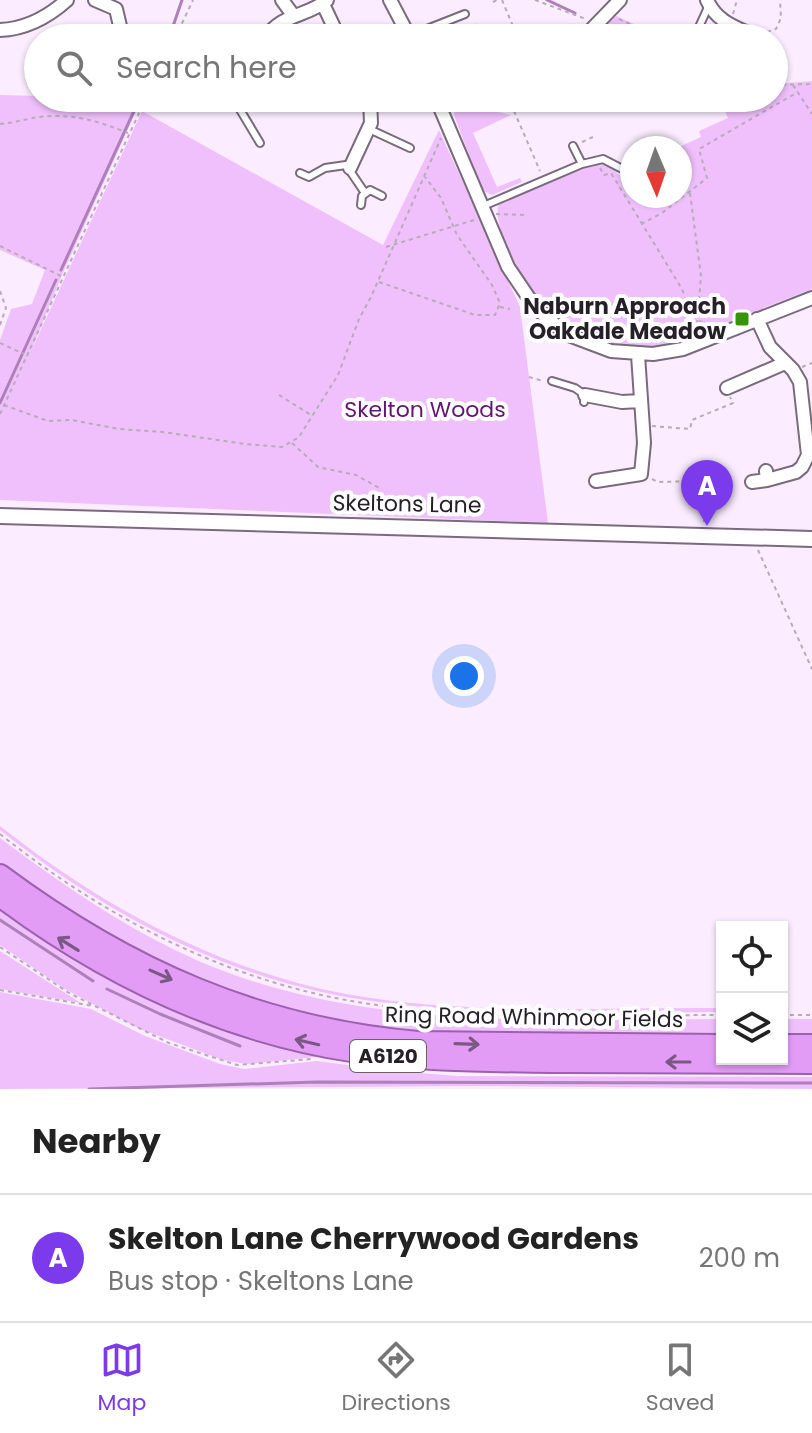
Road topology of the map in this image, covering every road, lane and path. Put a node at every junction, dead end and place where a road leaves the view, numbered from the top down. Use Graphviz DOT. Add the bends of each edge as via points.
graph roads {
  1 [pos="67,0"];
  2 [pos="95,0"];
  3 [pos="127,0"];
  4 [pos="193,0"];
  5 [pos="282,0"];
  6 [pos="390,0"];
  7 [pos="535,0"];
  8 [pos="620,0"];
  9 [pos="737,0"];
  10 [pos="780,0"];
  11 [pos="497,1"];
  12 [pos="325,2"];
  13 [pos="708,2"];
  14 [pos="116,9"];
  15 [pos="506,11"];
  16 [pos="465,14"];
  17 [pos="607,14"];
  18 [pos="293,15"];
  19 [pos="498,15"];
  20 [pos="585,20"];
  21 [pos="28,24"];
  22 [pos="120,24"];
  23 [pos="182,24"];
  24 [pos="280,24"];
  25 [pos="334,24"];
  26 [pos="403,24"];
  27 [pos="441,24"];
  28 [pos="512,24"];
  29 [pos="597,24"];
  30 [pos="630,24"];
  31 [pos="699,24"];
  32 [pos="727,24"];
  33 [pos="778,24"];
  34 [pos="24,25"];
  35 [pos="0,30"];
  36 [pos="788,84"];
  37 [pos="793,84"];
  38 [pos="812,84"];
  39 [pos="798,92"];
  40 [pos="788,98"];
  41 [pos="139,112"];
  42 [pos="241,112"];
  43 [pos="371,112"];
  44 [pos="443,112"];
  45 [pos="514,112"];
  46 [pos="763,112"];
  47 [pos="812,112"];
  48 [pos="520,114"];
  49 [pos="517,119"];
  50 [pos="0,124"];
  51 [pos="369,129"];
  52 [pos="129,134"];
  53 [pos="452,136"];
  54 [pos="593,137"];
  55 [pos="260,143"];
  56 [pos="573,146"];
  57 [pos="410,148"];
  58 [pos="582,164"];
  59 [pos="350,168"];
  60 [pos="620,168"];
  61 [pos="300,173"];
  62 [pos="604,175"];
  63 [pos="424,176"];
  64 [pos="544,180"];
  65 [pos="692,189"];
  66 [pos="365,193"];
  67 [pos="382,196"];
  68 [pos="692,203"];
  69 [pos="361,205"];
  70 [pos="668,208"];
  71 [pos="483,212"];
  72 [pos="526,215"];
  73 [pos="641,224"];
  74 [pos="453,226"];
  75 [pos="393,245"];
  76 [pos="0,246"];
  77 [pos="386,247"];
  78 [pos="63,277"];
  79 [pos="377,282"];
  80 [pos="0,291"];
  81 [pos="812,298"];
  82 [pos="499,306"];
  83 [pos="510,309"];
  84 [pos="757,319"];
  85 [pos="697,321"];
  86 [pos="0,325"];
  87 [pos="725,332"];
  88 [pos="701,342"];
  89 [pos="0,344"];
  90 [pos="27,355"];
  91 [pos="638,355"];
  92 [pos="785,363"];
  93 [pos="529,377"];
  94 [pos="552,381"];
  95 [pos="727,388"];
  96 [pos="279,395"];
  97 [pos="585,399"];
  98 [pos="640,401"];
  99 [pos="4,405"];
  100 [pos="0,414"];
  101 [pos="313,416"];
  102 [pos="644,426"];
  103 [pos="291,442"];
  104 [pos="641,474"];
  105 [pos="592,478"];
  106 [pos="752,482"];
  107 [pos="381,489"];
  108 [pos="0,516"];
  109 [pos="708,535"];
  110 [pos="759,537"];
  111 [pos="812,539"];
  112 [pos="812,669"];
  113 [pos="0,834"];
  114 [pos="0,875"];
  115 [pos="0,896"];
  116 [pos="0,947"];
  117 [pos="0,990"];
  118 [pos="716,1015"];
  119 [pos="788,1015"];
  120 [pos="812,1015"];
  121 [pos="716,1045"];
  122 [pos="788,1045"];
  123 [pos="812,1045"];
  124 [pos="812,1063"];
  1 -- 21 [label="street"];
  2 -- 14 [label="street"];
  3 -- 14 [label="street"];
  4 -- 23 [label="path"];
  5 -- 18 [label="street"];
  6 -- 26 [label="street"];
  7 -- 20 [label="path"];
  8 -- 17 [label="street"];
  9 -- 32 [label="path"];
  10 -- 33 [label="path"];
  11 -- 15 [label="path"];
  12 -- 18 [label="street"];
  12 -- 25 [label="street"];
  13 -- 31 [label="lane"];
  13 -- 32 [label="street"];
  14 -- 22 [label="street"];
  15 -- 19 [label="path"];
  15 -- 28 [label="path"];
  16 -- 27 [label="lane"];
  17 -- 29 [label="street"];
  17 -- 30 [label="path"];
  18 -- 24 [label="street"];
  34 -- 35 [label="street"];
  36 -- 37 [label="path"];
  37 -- 38 [label="path"];
  37 -- 39 [label="path"];
  39 -- 40 [label="path"];
  39 -- 47 [label="path"];
  41 -- 52 [label="path"];
  42 -- 55 [label="lane"];
  43 -- 51 [label="street"];
  44 -- 53 [label="street"];
  45 -- 49 [label="path"];
  46 -- 65 [label="path" via="699,149 707,178"];
  48 -- 49 [label="path"];
  49 -- 64 [label="path"];
  50 -- 52 [label="path" via="84,117"];
  51 -- 57 [label="lane"];
  51 -- 59 [label="street"];
  52 -- 78 [label="path"];
  53 -- 63 [label="path" via="447,138 444,131"];
  53 -- 71 [label="street"];
  54 -- 56 [label="path"];
  56 -- 58 [label="lane"];
  58 -- 60 [label="lane" via="603,159"];
  58 -- 64 [label="lane"];
  59 -- 61 [label="lane" via="325,168 309,177"];
  59 -- 66 [label="lane"];
  62 -- 73 [label="path" via="611,173"];
  63 -- 74 [label="path"];
  63 -- 75 [label="path"];
  64 -- 71 [label="lane"];
  66 -- 67 [label="lane"];
  66 -- 69 [label="lane"];
  68 -- 85 [label="path" via="701,276"];
  70 -- 73 [label="path"];
  71 -- 72 [label="path"];
  71 -- 74 [label="path"];
  71 -- 91 [label="street" via="517,284 543,316 581,341"];
  73 -- 85 [label="path"];
  74 -- 75 [label="path"];
  74 -- 82 [label="path" via="492,285"];
  75 -- 77 [label="path"];
  75 -- 79 [label="path"];
  76 -- 78 [label="path"];
  78 -- 90 [label="path"];
  79 -- 82 [label="path" via="475,315 495,315"];
  79 -- 101 [label="path" via="338,375"];
  80 -- 86 [label="path" via="6,308"];
  81 -- 84 [label="street"];
  82 -- 83 [label="path"];
  84 -- 87 [label="street"];
  84 -- 92 [label="street" via="770,347"];
  85 -- 87 [label="path"];
  85 -- 88 [label="path"];
  87 -- 88 [label="street"];
  88 -- 91 [label="street"];
  89 -- 90 [label="path"];
  90 -- 99 [label="path"];
  91 -- 98 [label="street"];
  92 -- 95 [label="street"];
  92 -- 106 [label="street" via="800,382 808,455 796,472"];
  93 -- 94 [label="path"];
  94 -- 97 [label="lane" via="575,388"];
  95 -- 102 [label="path" via="733,403 692,420 690,429"];
  96 -- 101 [label="path"];
  97 -- 98 [label="street"];
  98 -- 102 [label="street"];
  99 -- 100 [label="path"];
  99 -- 103 [label="path" via="48,421 245,444 282,447"];
  101 -- 103 [label="path"];
  102 -- 104 [label="street"];
  103 -- 107 [label="path" via="318,467 356,475"];
  104 -- 105 [label="street"];
  104 -- 109 [label="path" via="658,482 700,481 702,531"];
  108 -- 109 [label="street, Skeltons Lane"];
  109 -- 110 [label="street, Skeltons Lane"];
  110 -- 111 [label="street, Skeltons Lane"];
  110 -- 112 [label="path" via="762,562"];
  113 -- 118 [label="path" via="78,890 155,935 223,966 302,991 432,1011"];
  114 -- 121 [label="highway, Ring Road Whinmoor Fields / A6120, one-way" via="71,925 151,970 303,1025 443,1043"];
  124 -- 115 [label="highway, Ring Road Whinmoor Fields / A6120, one-way" via="470,1062 317,1045 237,1024 159,993 104,965"];
  116 -- 117 [label="path" via="94,1007"];
  119 -- 120 [label="path"];
  122 -- 123 [label="highway"];
}
